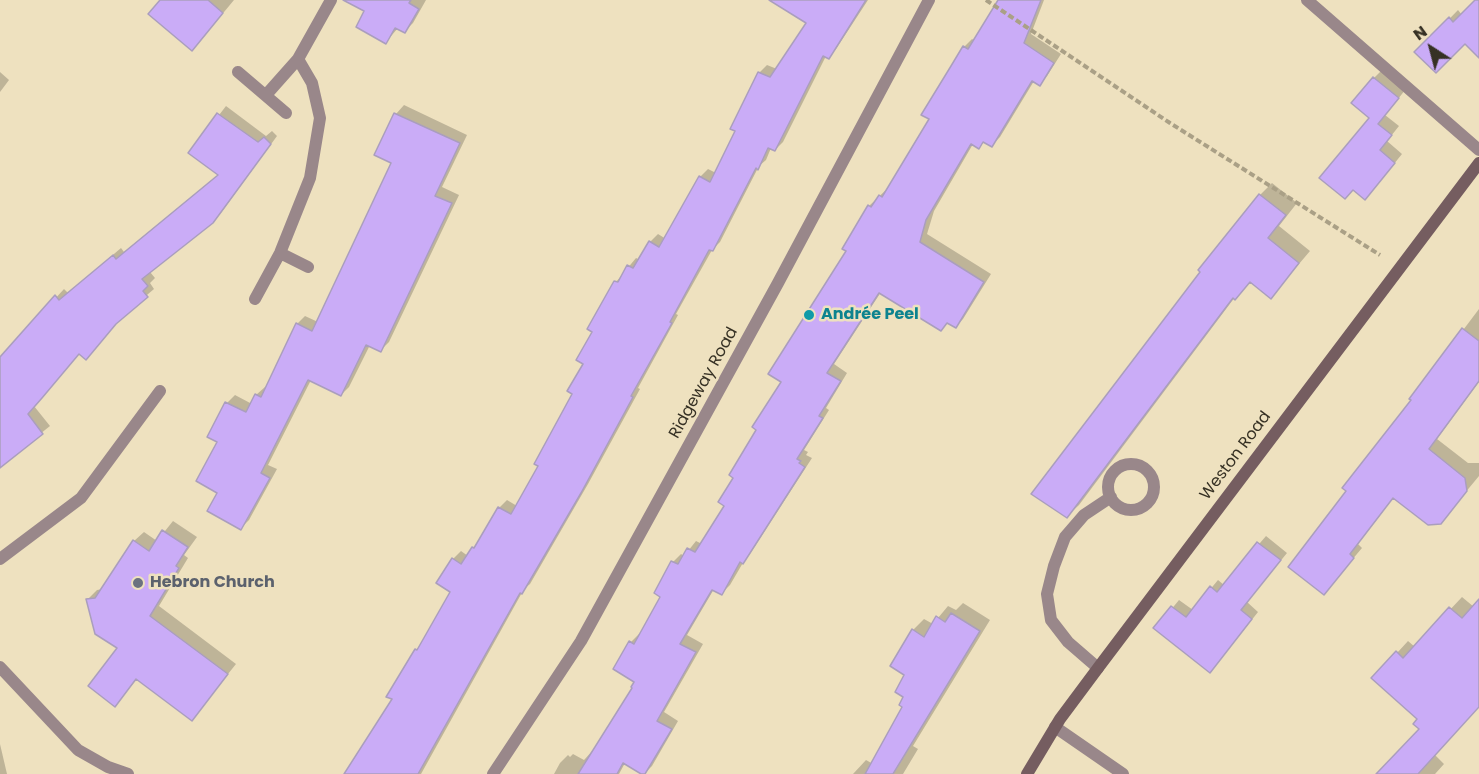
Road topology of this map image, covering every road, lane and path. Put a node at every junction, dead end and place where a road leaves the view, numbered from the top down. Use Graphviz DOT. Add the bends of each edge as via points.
graph roads {
  1 [pos="331,0"];
  2 [pos="929,0"];
  3 [pos="986,0"];
  4 [pos="1307,0"];
  5 [pos="298,59"];
  6 [pos="238,72"];
  7 [pos="266,95"];
  8 [pos="286,113"];
  9 [pos="1479,150"];
  10 [pos="1479,163"];
  11 [pos="1375,252"];
  12 [pos="280,253"];
  13 [pos="308,267"];
  14 [pos="255,298"];
  15 [pos="160,391"];
  16 [pos="1111,496"];
  17 [pos="0,559"];
  18 [pos="0,667"];
  19 [pos="1098,668"];
  20 [pos="1055,728"];
  21 [pos="128,774"];
  22 [pos="494,774"];
  23 [pos="1027,774"];
  24 [pos="1123,774"];
  1 -- 5 [label="street"];
  2 -- 22 [label="street, Ridgeway Road" via="581,641"];
  3 -- 11 [label="path" via="1170,123"];
  4 -- 9 [label="street"];
  5 -- 7 [label="street"];
  5 -- 12 [label="street" via="312,83 320,118 310,178"];
  6 -- 7 [label="street"];
  7 -- 8 [label="street"];
  10 -- 19 [label="street, Weston Road"];
  12 -- 13 [label="street"];
  12 -- 14 [label="street"];
  15 -- 17 [label="street" via="81,498"];
  16 -- 19 [label="street" via="1084,515 1065,537 1047,594 1051,620 1068,642"];
  18 -- 21 [label="street" via="78,750"];
  19 -- 20 [label="street, Weston Road"];
  20 -- 23 [label="street, Weston Road"];
  20 -- 24 [label="street"];
}
